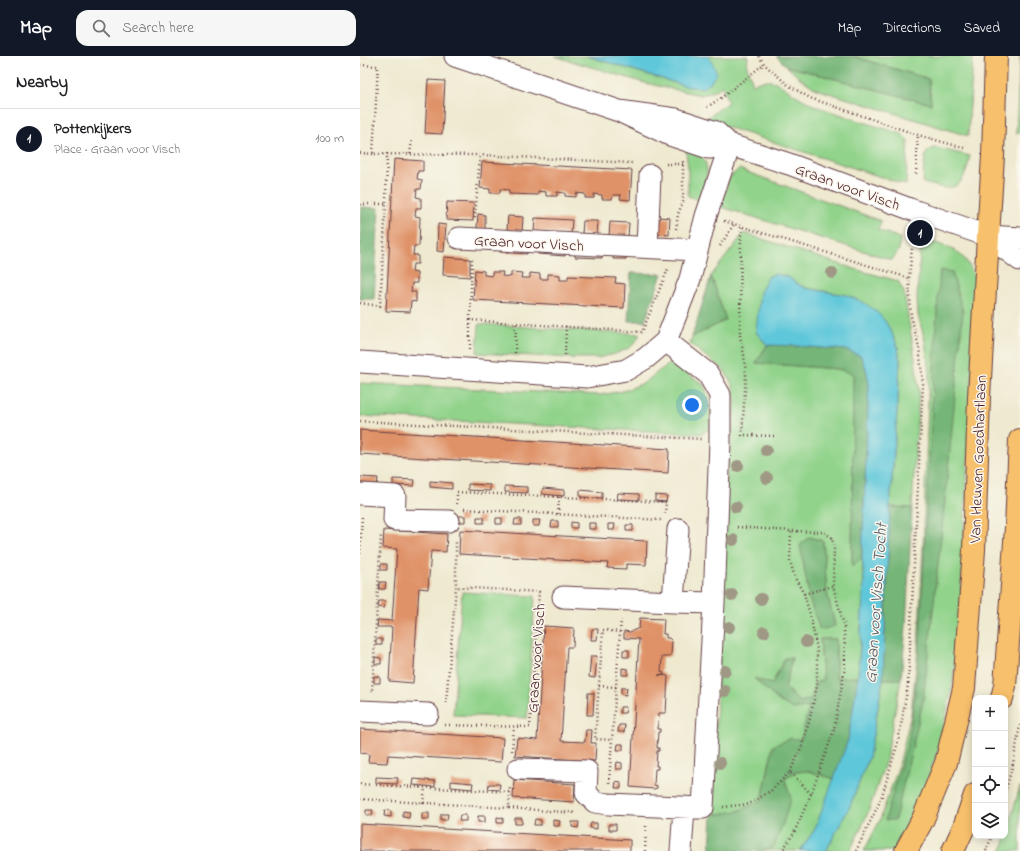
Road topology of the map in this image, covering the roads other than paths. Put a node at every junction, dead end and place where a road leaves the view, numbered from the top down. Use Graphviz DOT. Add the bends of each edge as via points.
graph roads {
  1 [pos="455,56"];
  2 [pos="996,56"];
  3 [pos="730,145"];
  4 [pos="650,167"];
  5 [pos="988,236"];
  6 [pos="1020,238"];
  7 [pos="466,239"];
  8 [pos="646,247"];
  9 [pos="697,250"];
  10 [pos="1020,260"];
  11 [pos="666,341"];
  12 [pos="360,362"];
  13 [pos="1020,440"];
  14 [pos="361,502"];
  15 [pos="453,529"];
  16 [pos="678,529"];
  17 [pos="563,597"];
  18 [pos="673,602"];
  19 [pos="714,603"];
  20 [pos="1003,695"];
  21 [pos="363,701"];
  22 [pos="439,713"];
  23 [pos="514,777"];
  24 [pos="972,803"];
  25 [pos="693,808"];
  26 [pos="682,851"];
  27 [pos="906,851"];
  28 [pos="953,851"];
  1 -- 3 [label="street, Graan voor Visch" via="619,111 691,123 716,132"];
  2 -- 5 [label="main road, Van Heuven Goedhartlaan"];
  3 -- 5 [label="street, Graan voor Visch"];
  3 -- 9 [label="street"];
  4 -- 8 [label="street"];
  5 -- 6 [label="street, Graan voor Visch"];
  5 -- 10 [label="street, Graan voor Visch"];
  5 -- 27 [label="main road, Van Heuven Goedhartlaan" via="974,550 964,688 946,763 923,819"];
  7 -- 8 [label="street, Graan voor Visch"];
  8 -- 9 [label="street, Graan voor Visch"];
  9 -- 11 [label="street" via="690,279"];
  11 -- 12 [label="street" via="646,358 626,370 587,377"];
  11 -- 19 [label="street" via="708,374 720,395"];
  13 -- 20 [label="main road" via="1016,535"];
  14 -- 15 [label="street" via="395,496 394,520"];
  16 -- 18 [label="street"];
  17 -- 18 [label="street, Graan voor Visch"];
  18 -- 19 [label="street, Graan voor Visch"];
  19 -- 25 [label="street"];
  21 -- 22 [label="street"];
  23 -- 25 [label="street" via="587,771 586,793 595,802"];
  24 -- 28 [label="main road"];
  25 -- 26 [label="street"];
}
